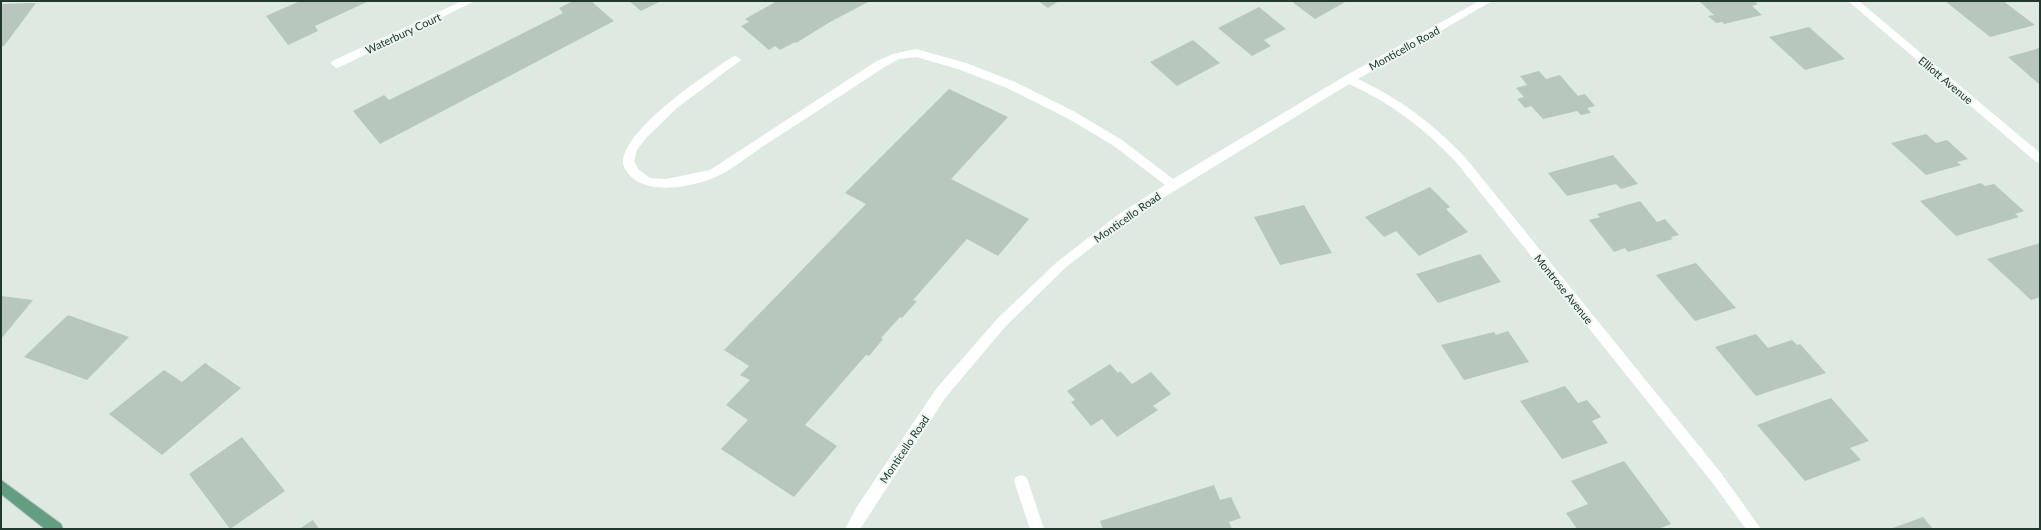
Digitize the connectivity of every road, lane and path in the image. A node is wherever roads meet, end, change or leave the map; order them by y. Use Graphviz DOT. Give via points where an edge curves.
graph roads {
  1 [pos="470,1"];
  2 [pos="1487,1"];
  3 [pos="1853,1"];
  4 [pos="736,60"];
  5 [pos="336,64"];
  6 [pos="1349,79"];
  7 [pos="2040,159"];
  8 [pos="1173,185"];
  9 [pos="1021,481"];
  10 [pos="1,486"];
  11 [pos="56,529"];
  12 [pos="852,529"];
  13 [pos="1037,529"];
  14 [pos="1754,529"];
  1 -- 5 [label="street, Waterbury Court"];
  2 -- 6 [label="street, Monticello Road"];
  3 -- 7 [label="street, Elliott Avenue"];
  4 -- 8 [label="street" via="694,87 657,119 631,148 628,161 632,171 643,180 661,183 688,182 714,173 879,65 898,56 916,53 962,66 1011,85 1071,115 1118,143"];
  6 -- 8 [label="street, Monticello Road"];
  6 -- 14 [label="street, Montrose Avenue" via="1402,106 1433,130 1460,159 1716,477"];
  8 -- 12 [label="street, Monticello Road" via="1123,217 1061,265 1001,323 941,393"];
  9 -- 13 [label="street"];
  10 -- 11 [label="main road"];
}
